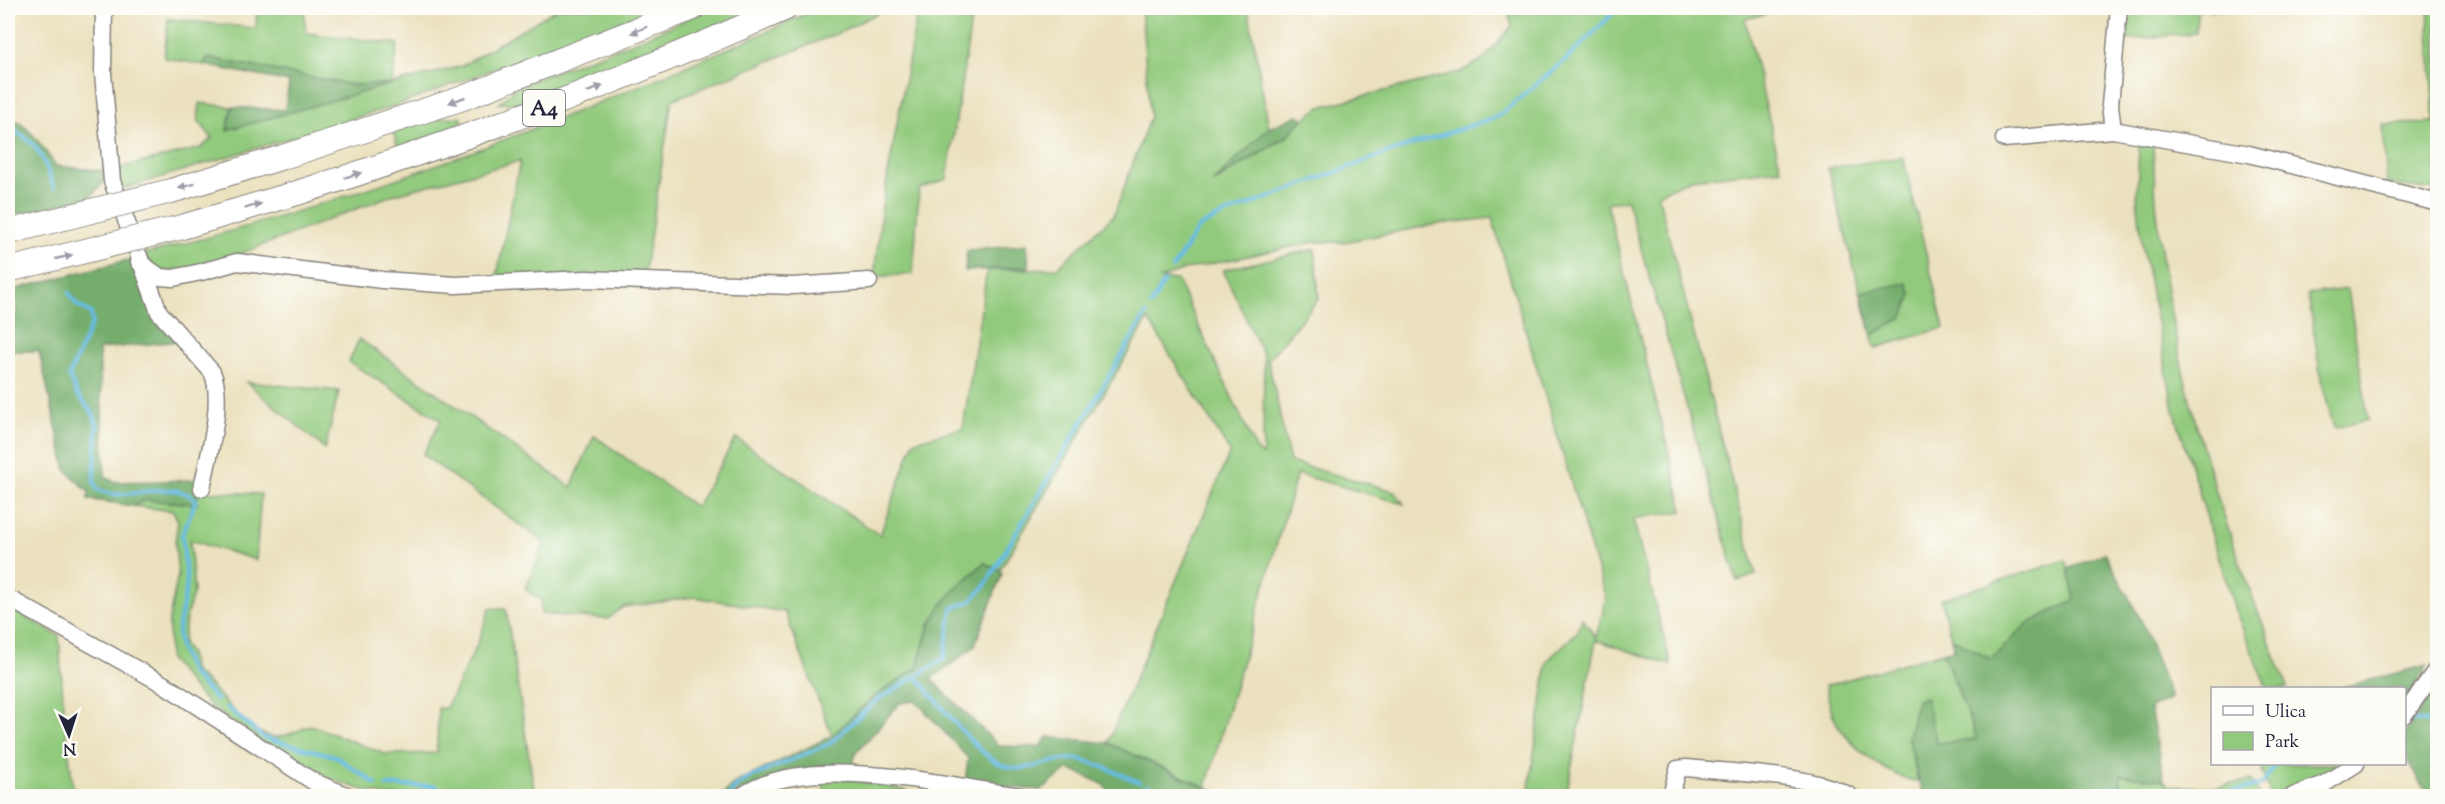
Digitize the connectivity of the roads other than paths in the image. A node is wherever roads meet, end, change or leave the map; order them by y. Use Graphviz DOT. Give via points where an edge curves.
graph roads {
  1 [pos="104,8"];
  2 [pos="693,8"];
  3 [pos="786,8"];
  4 [pos="2119,8"];
  5 [pos="2113,130"];
  6 [pos="2004,139"];
  7 [pos="2438,203"];
  8 [pos="8,232"];
  9 [pos="139,262"];
  10 [pos="8,270"];
  11 [pos="869,281"];
  12 [pos="202,489"];
  13 [pos="8,598"];
  14 [pos="2438,667"];
  15 [pos="2410,709"];
  16 [pos="2354,765"];
  17 [pos="348,796"];
  18 [pos="742,796"];
  19 [pos="1021,796"];
  20 [pos="1671,796"];
  21 [pos="1850,796"];
  22 [pos="2294,796"];
  1 -- 9 [label="street" via="103,73 111,181"];
  2 -- 8 [label="highway, A4, one-way, bridge" via="463,98 283,158"];
  10 -- 3 [label="highway, A4, one-way, bridge" via="297,193 462,139 570,99"];
  4 -- 5 [label="street" via="2110,105"];
  5 -- 6 [label="street"];
  5 -- 7 [label="street" via="2248,154"];
  9 -- 11 [label="street" via="152,274 173,278 237,262 456,285 586,279 782,286"];
  9 -- 12 [label="street" via="159,312 212,372 217,383 213,433"];
  13 -- 17 [label="street" via="165,685 298,772"];
  14 -- 15 [label="street"];
  16 -- 22 [label="street" via="2324,784"];
  18 -- 19 [label="street" via="755,787 795,775 862,774"];
  20 -- 21 [label="street" via="1678,769 1686,768 1804,782"];
}
